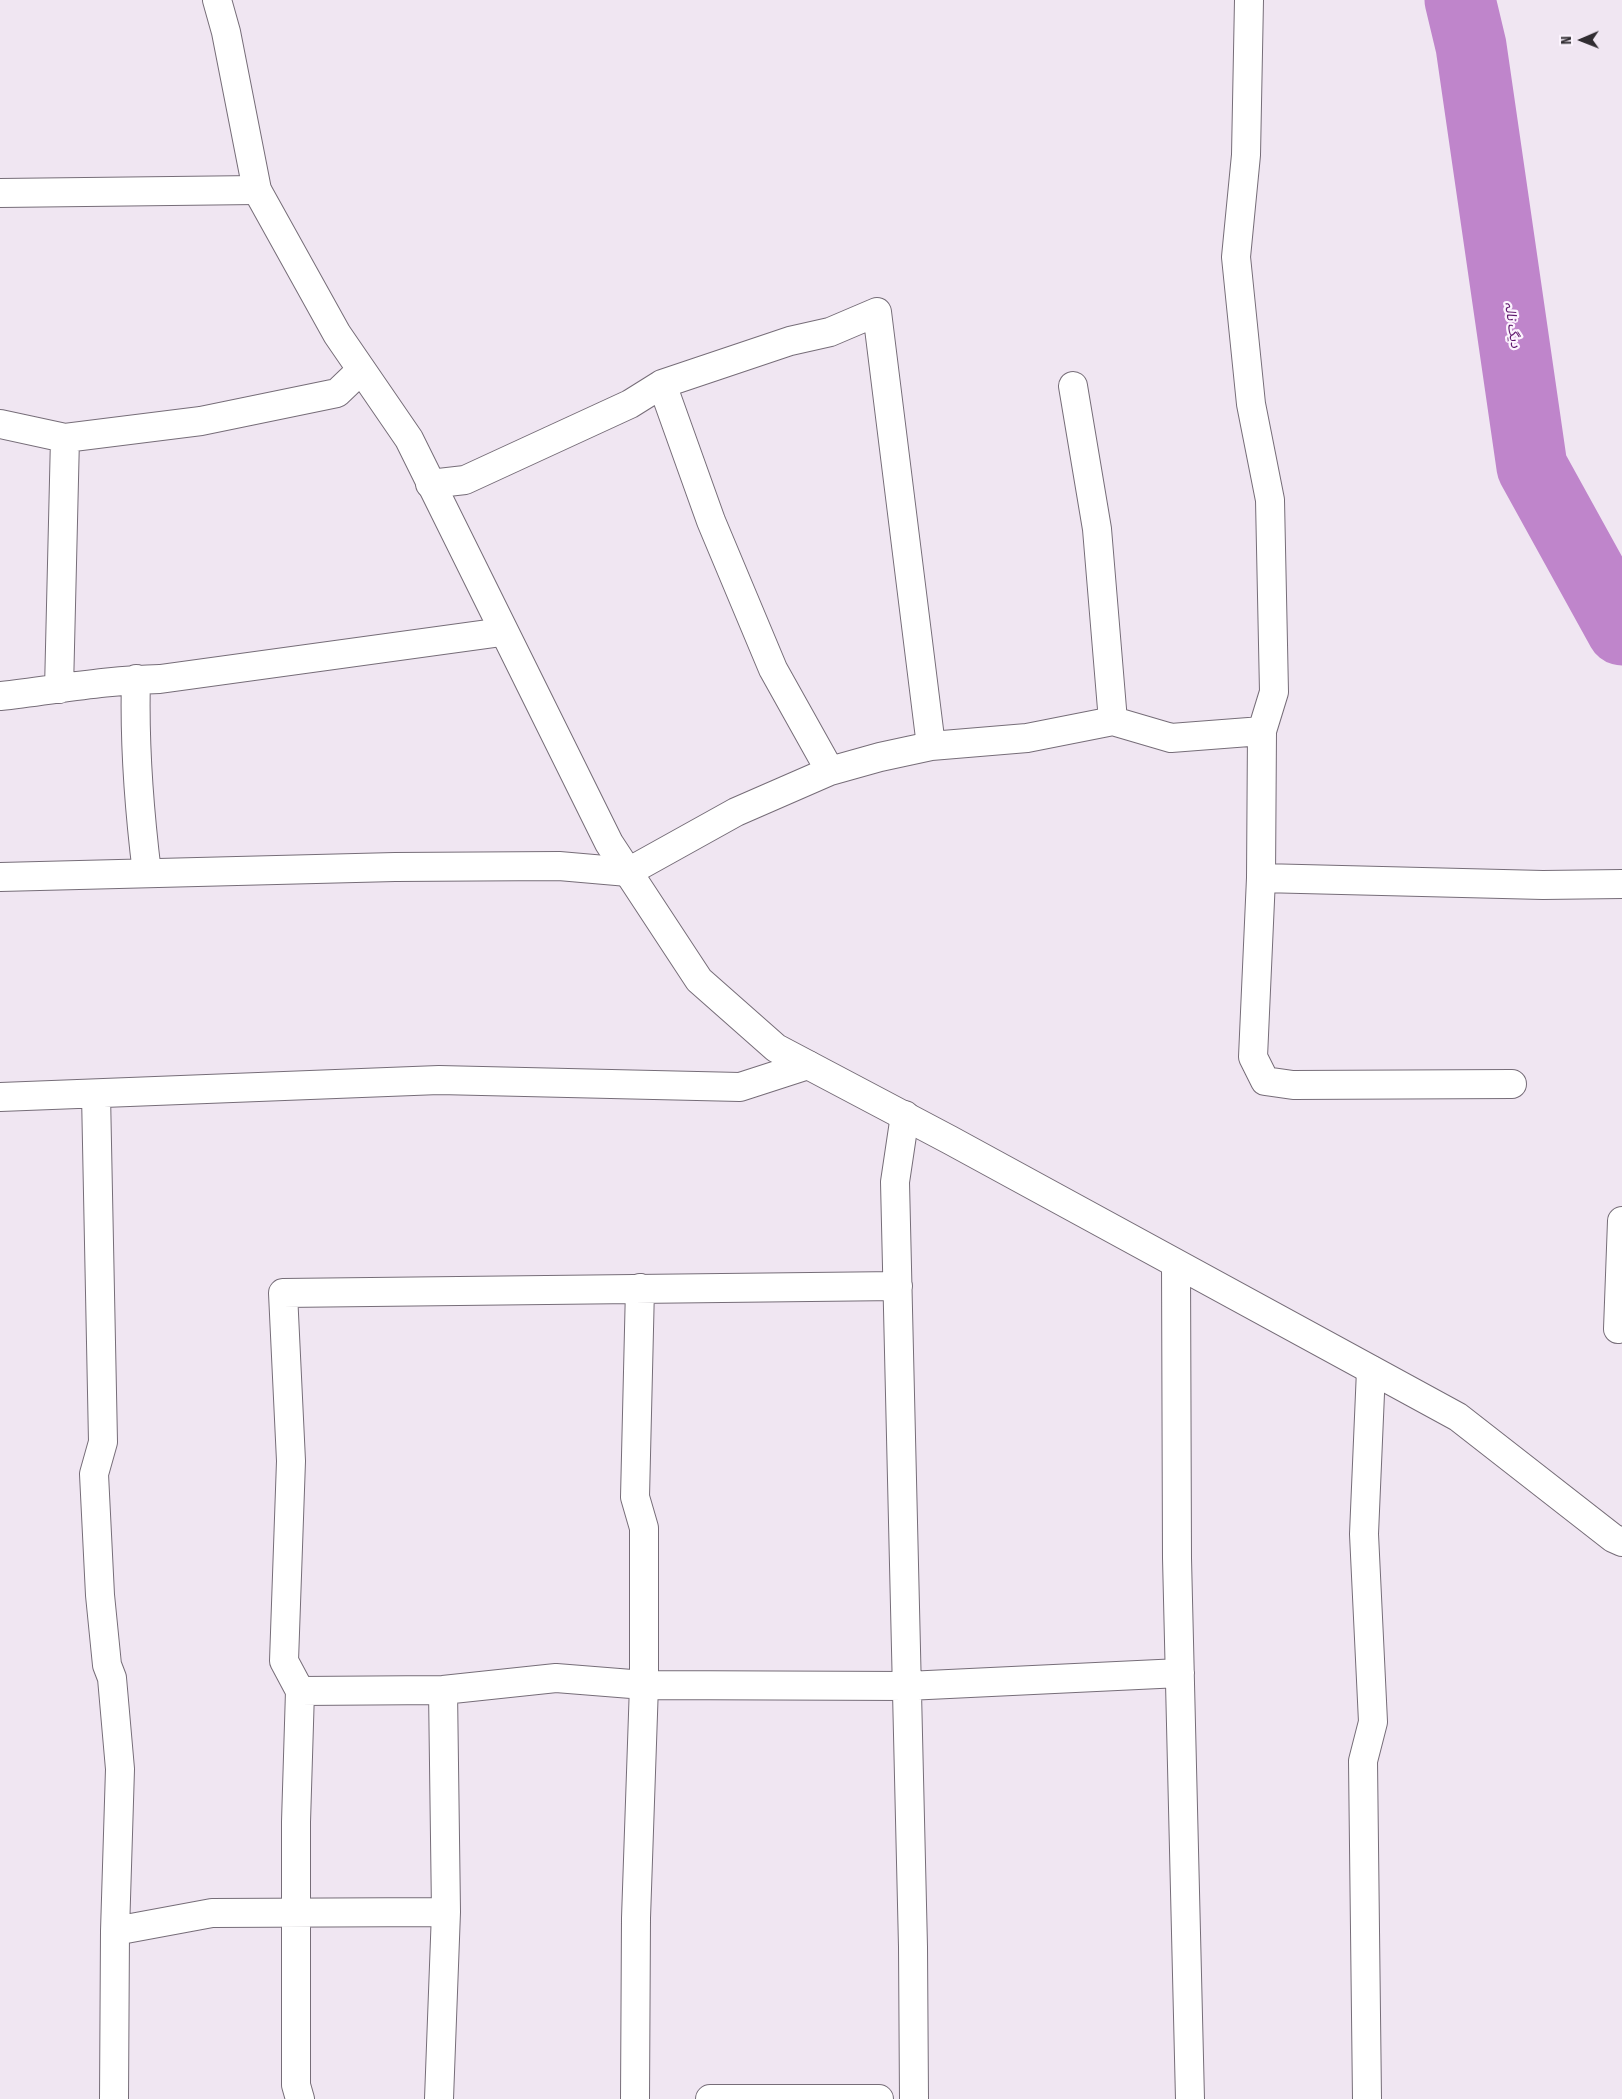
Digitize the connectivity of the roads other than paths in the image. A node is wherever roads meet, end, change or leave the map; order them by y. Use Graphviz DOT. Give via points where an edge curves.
graph roads {
  1 [pos="217,0"];
  2 [pos="1249,0"];
  3 [pos="257,190"];
  4 [pos="0,193"];
  5 [pos="361,370"];
  6 [pos="662,384"];
  7 [pos="1074,386"];
  8 [pos="0,424"];
  9 [pos="65,438"];
  10 [pos="430,484"];
  11 [pos="502,632"];
  12 [pos="136,679"];
  13 [pos="59,690"];
  14 [pos="0,696"];
  15 [pos="1113,722"];
  16 [pos="1262,731"];
  17 [pos="931,746"];
  18 [pos="830,771"];
  19 [pos="628,872"];
  20 [pos="147,873"];
  21 [pos="0,877"];
  22 [pos="1261,878"];
  23 [pos="1622,884"];
  24 [pos="808,1065"];
  25 [pos="1512,1084"];
  26 [pos="96,1094"];
  27 [pos="0,1097"];
  28 [pos="905,1115"];
  29 [pos="1622,1220"];
  30 [pos="1176,1264"];
  31 [pos="898,1286"];
  32 [pos="640,1288"];
  33 [pos="1618,1329"];
  34 [pos="1371,1370"];
  35 [pos="1622,1542"];
  36 [pos="1180,1673"];
  37 [pos="644,1685"];
  38 [pos="907,1686"];
  39 [pos="443,1690"];
  40 [pos="300,1691"];
  41 [pos="446,1912"];
  42 [pos="297,1913"];
  43 [pos="115,1931"];
  44 [pos="723,2098"];
  45 [pos="114,2099"];
  46 [pos="300,2099"];
  47 [pos="439,2099"];
  48 [pos="635,2099"];
  49 [pos="879,2099"];
  50 [pos="914,2099"];
  51 [pos="1190,2099"];
  52 [pos="1367,2099"];
  1 -- 3 [label="street"];
  2 -- 16 [label="street" via="1246,155 1236,257 1252,404 1270,500 1274,692"];
  3 -- 4 [label="street"];
  3 -- 5 [label="street" via="337,334"];
  5 -- 9 [label="street" via="337,393 201,421"];
  5 -- 10 [label="street" via="409,439"];
  6 -- 10 [label="street" via="630,404 465,480"];
  6 -- 17 [label="street" via="790,341 830,332 877,312"];
  6 -- 18 [label="street" via="711,521 773,669"];
  7 -- 15 [label="street" via="1097,529"];
  8 -- 9 [label="street"];
  9 -- 13 [label="street"];
  10 -- 11 [label="street"];
  11 -- 12 [label="street"];
  11 -- 19 [label="street" via="609,843"];
  12 -- 13 [label="street" via="118,679"];
  12 -- 20 [label="street" via="134,736"];
  13 -- 14 [label="street"];
  15 -- 16 [label="street" via="1171,738"];
  15 -- 17 [label="street" via="1027,738"];
  16 -- 22 [label="street"];
  17 -- 18 [label="street"];
  18 -- 19 [label="street" via="736,812"];
  19 -- 20 [label="street" via="550,866"];
  19 -- 24 [label="street" via="699,980 776,1048"];
  20 -- 21 [label="street"];
  22 -- 23 [label="street"];
  22 -- 25 [label="street" via="1253,1057 1265,1081 1292,1085"];
  24 -- 26 [label="street" via="740,1087 439,1080"];
  24 -- 28 [label="street"];
  26 -- 27 [label="street"];
  26 -- 43 [label="street" via="103,1442 94,1474 100,1595 120,1769"];
  28 -- 30 [label="street"];
  28 -- 31 [label="street" via="895,1182"];
  29 -- 33 [label="street"];
  30 -- 34 [label="street"];
  30 -- 36 [label="street"];
  31 -- 32 [label="street"];
  31 -- 38 [label="street"];
  32 -- 37 [label="street" via="635,1497 644,1528"];
  32 -- 40 [label="street" via="283,1293 291,1462 284,1661"];
  34 -- 35 [label="street" via="1458,1417"];
  34 -- 52 [label="street" via="1364,1534 1373,1722 1363,1760"];
  36 -- 38 [label="street"];
  36 -- 51 [label="street"];
  37 -- 38 [label="street"];
  37 -- 39 [label="street" via="556,1678"];
  37 -- 48 [label="street" via="636,1918"];
  38 -- 50 [label="street"];
  39 -- 40 [label="street"];
  39 -- 41 [label="street"];
  40 -- 42 [label="street"];
  41 -- 42 [label="street"];
  41 -- 47 [label="street"];
  42 -- 43 [label="street" via="212,1913"];
  42 -- 46 [label="street" via="296,2085"];
  43 -- 45 [label="street"];
  44 -- 49 [label="street"];
}
